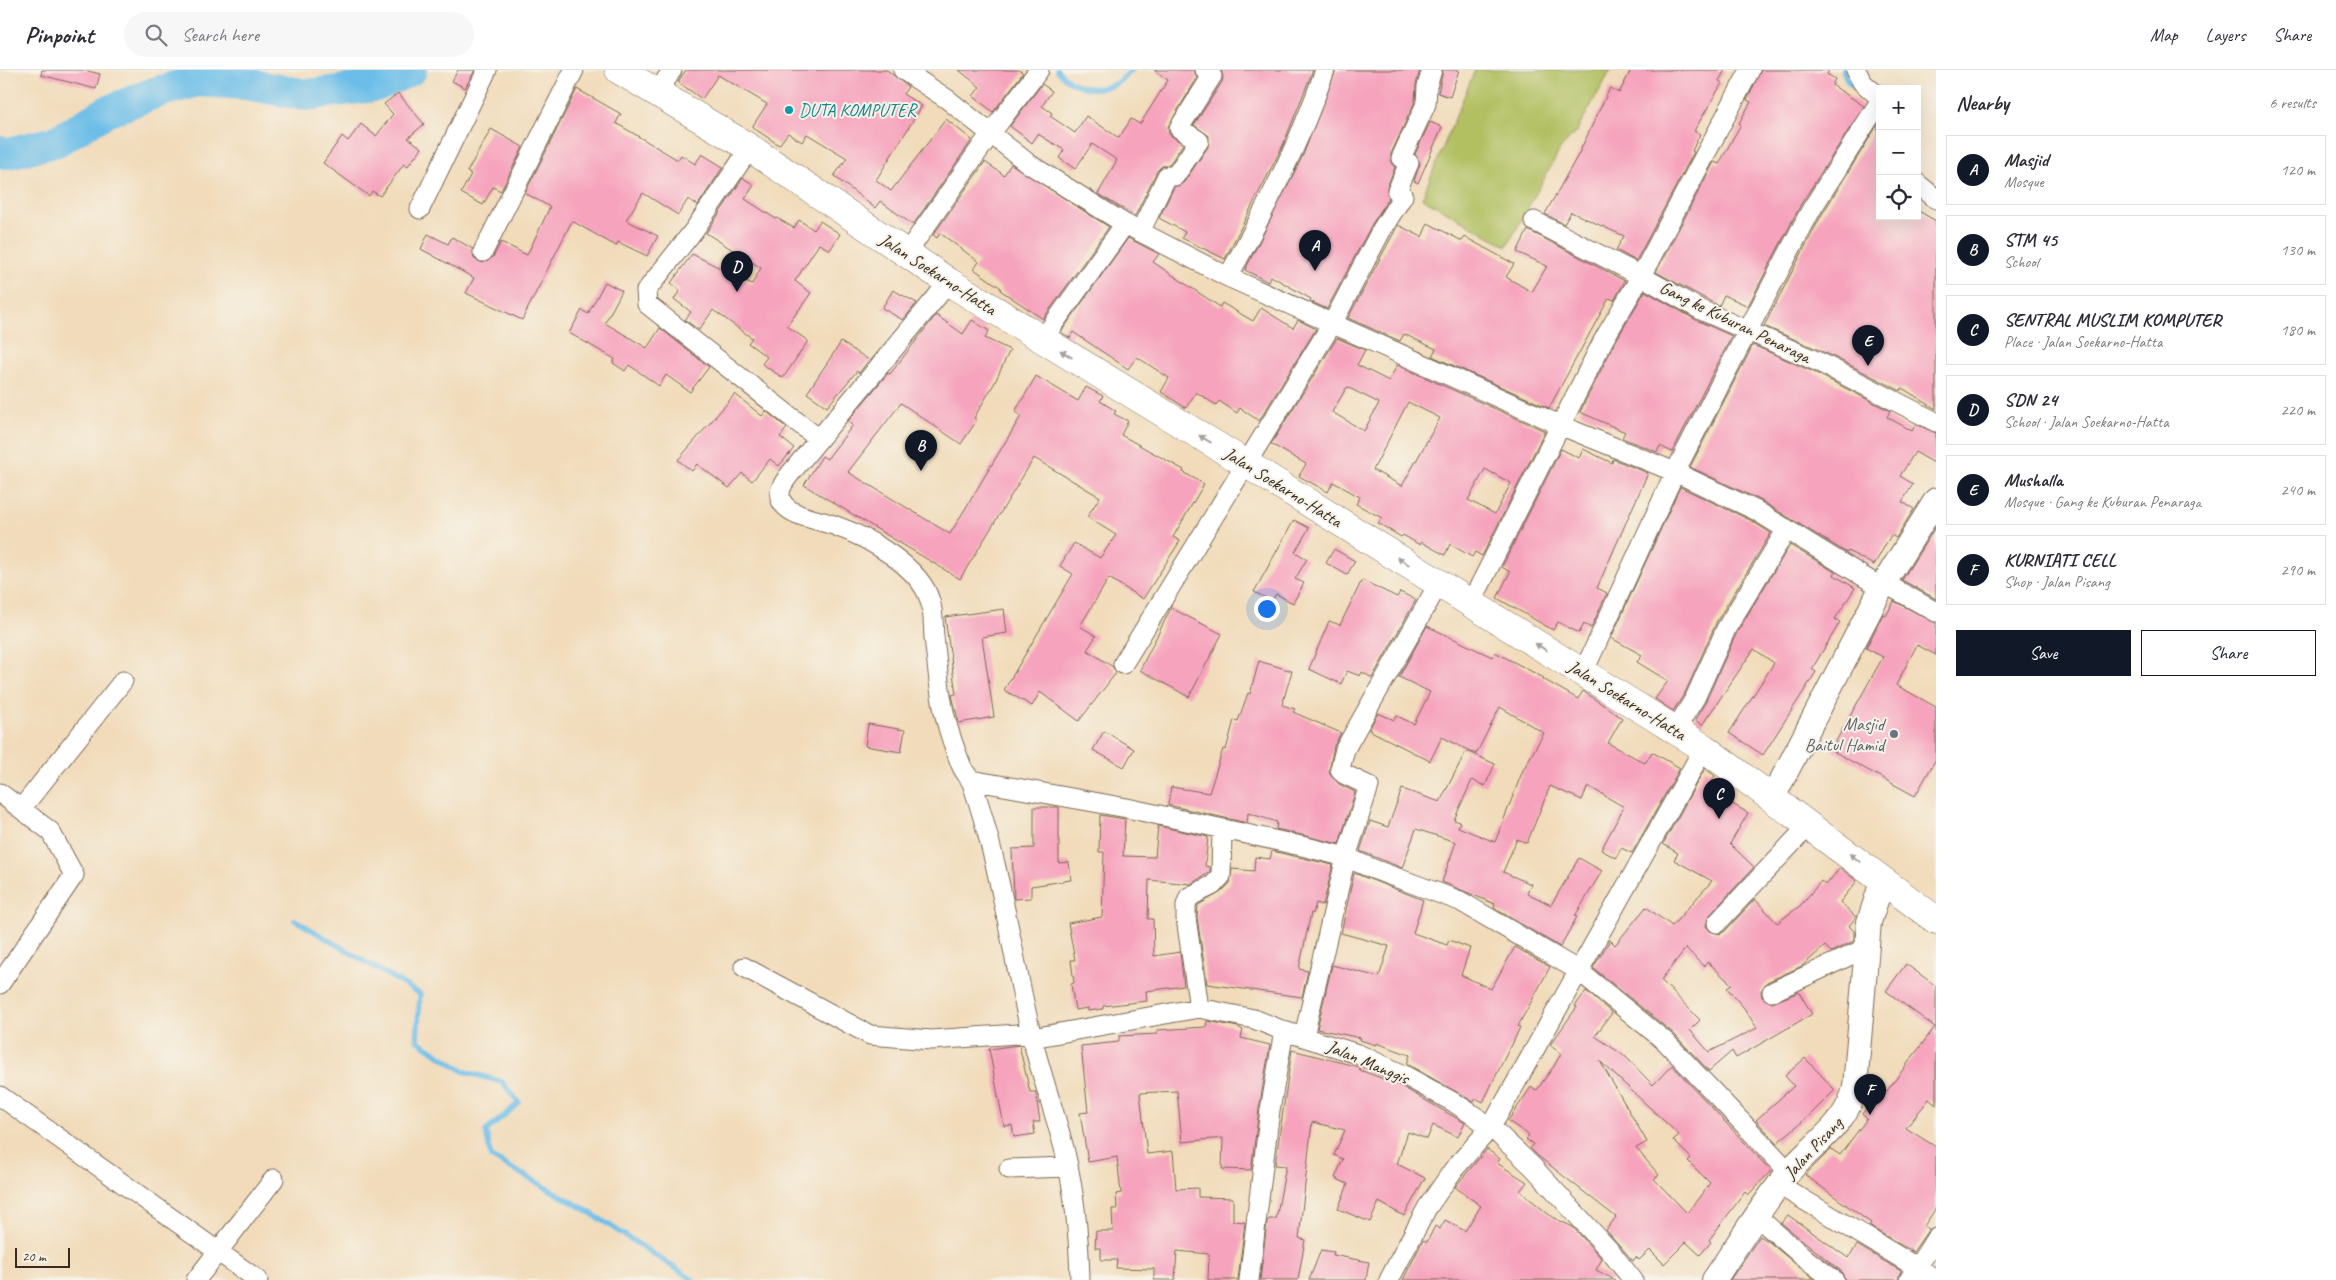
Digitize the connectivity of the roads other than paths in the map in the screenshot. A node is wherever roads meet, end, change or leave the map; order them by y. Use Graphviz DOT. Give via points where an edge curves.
graph roads {
  1 [pos="486,70"];
  2 [pos="574,70"];
  3 [pos="672,70"];
  4 [pos="903,70"];
  5 [pos="1039,70"];
  6 [pos="1205,70"];
  7 [pos="1324,70"];
  8 [pos="1432,70"];
  9 [pos="1750,70"];
  10 [pos="1856,70"];
  11 [pos="636,79"];
  12 [pos="1876,96"];
  13 [pos="1876,106"];
  14 [pos="991,133"];
  15 [pos="750,148"];
  16 [pos="1921,186"];
  17 [pos="1936,199"];
  18 [pos="420,209"];
  19 [pos="1534,221"];
  20 [pos="1133,228"];
  21 [pos="483,252"];
  22 [pos="906,254"];
  23 [pos="1640,276"];
  24 [pos="1228,277"];
  25 [pos="949,282"];
  26 [pos="1332,324"];
  27 [pos="1747,332"];
  28 [pos="1042,340"];
  29 [pos="1936,422"];
  30 [pos="1562,426"];
  31 [pos="819,439"];
  32 [pos="1245,463"];
  33 [pos="1675,472"];
  34 [pos="1936,500"];
  35 [pos="1787,529"];
  36 [pos="1439,583"];
  37 [pos="1883,586"];
  38 [pos="1471,603"];
  39 [pos="1936,612"];
  40 [pos="1123,664"];
  41 [pos="1583,673"];
  42 [pos="123,681"];
  43 [pos="1676,730"];
  44 [pos="1704,748"];
  45 [pos="971,780"];
  46 [pos="0,793"];
  47 [pos="1773,797"];
  48 [pos="21,809"];
  49 [pos="1810,824"];
  50 [pos="1222,829"];
  51 [pos="1346,857"];
  52 [pos="1883,879"];
  53 [pos="1936,920"];
  54 [pos="1717,923"];
  55 [pos="1866,948"];
  56 [pos="744,968"];
  57 [pos="1579,971"];
  58 [pos="0,984"];
  59 [pos="1772,992"];
  60 [pos="1199,1008"];
  61 [pos="1284,1031"];
  62 [pos="1031,1035"];
  63 [pos="1304,1036"];
  64 [pos="0,1096"];
  65 [pos="1491,1127"];
  66 [pos="1068,1167"];
  67 [pos="1009,1169"];
  68 [pos="1784,1179"];
  69 [pos="274,1180"];
  70 [pos="1758,1217"];
  71 [pos="1936,1238"];
  72 [pos="218,1251"];
  73 [pos="1913,1274"];
  74 [pos="1936,1279"];
  75 [pos="196,1280"];
  76 [pos="258,1280"];
  77 [pos="1080,1280"];
  78 [pos="1249,1280"];
  79 [pos="1389,1280"];
  80 [pos="1633,1280"];
  81 [pos="1714,1280"];
  82 [pos="1834,1280"];
  1 -- 18 [label="street"];
  2 -- 21 [label="street"];
  3 -- 11 [label="street"];
  4 -- 14 [label="street"];
  5 -- 14 [label="street"];
  6 -- 20 [label="street" via="1212,76 1179,128 1199,141 1176,176 1167,176"];
  7 -- 24 [label="street" via="1298,142"];
  8 -- 26 [label="street" via="1426,86 1426,104 1401,158 1408,163 1397,191 1403,196"];
  9 -- 23 [label="street"];
  10 -- 12 [label="street"];
  11 -- 15 [label="highway, Jalan Soekarno-Hatta"];
  13 -- 27 [label="street" via="1811,210"];
  14 -- 20 [label="street" via="1029,164"];
  14 -- 22 [label="street"];
  15 -- 22 [label="highway, Jalan Soekarno-Hatta"];
  15 -- 31 [label="street" via="694,230 646,292 647,304"];
  16 -- 17 [label="street"];
  19 -- 23 [label="street, Gang ke Kuburan Penaraga"];
  20 -- 24 [label="street"];
  20 -- 28 [label="street"];
  22 -- 25 [label="highway, Jalan Soekarno-Hatta"];
  23 -- 27 [label="street, Gang ke Kuburan Penaraga"];
  23 -- 30 [label="street" via="1604,339"];
  24 -- 26 [label="street"];
  25 -- 28 [label="highway, Jalan Soekarno-Hatta"];
  25 -- 31 [label="street"];
  26 -- 30 [label="street"];
  26 -- 32 [label="street"];
  27 -- 29 [label="street, Gang ke Kuburan Penaraga" via="1823,364"];
  27 -- 33 [label="street"];
  32 -- 28 [label="highway, Jalan Soekarno-Hatta, one-way"];
  30 -- 33 [label="street"];
  30 -- 38 [label="street"];
  31 -- 45 [label="street" via="782,484 781,500 794,512 868,541 914,572 930,601 950,736"];
  36 -- 32 [label="highway, Jalan Soekarno-Hatta, one-way"];
  32 -- 40 [label="street"];
  33 -- 35 [label="street"];
  33 -- 41 [label="street"];
  34 -- 37 [label="street"];
  35 -- 37 [label="street"];
  35 -- 43 [label="street" via="1727,627 1695,698"];
  36 -- 38 [label="highway, Jalan Soekarno-Hatta"];
  36 -- 51 [label="street" via="1341,761 1340,769 1344,774 1369,786"];
  37 -- 39 [label="street"];
  37 -- 47 [label="street"];
  41 -- 38 [label="highway, Jalan Soekarno-Hatta, one-way"];
  41 -- 43 [label="highway, Jalan Soekarno-Hatta"];
  42 -- 48 [label="street"];
  43 -- 44 [label="highway, Jalan Soekarno-Hatta"];
  44 -- 47 [label="highway, Jalan Soekarno-Hatta"];
  44 -- 57 [label="street"];
  45 -- 50 [label="street"];
  45 -- 62 [label="street" via="994,863"];
  46 -- 48 [label="street"];
  47 -- 49 [label="highway, Jalan Soekarno-Hatta"];
  48 -- 58 [label="street" via="50,830 74,876"];
  52 -- 49 [label="highway, Jalan Soekarno-Hatta, one-way"];
  49 -- 54 [label="street"];
  50 -- 51 [label="street"];
  50 -- 60 [label="street" via="1221,876 1213,885 1189,898 1186,906"];
  51 -- 57 [label="street" via="1460,901"];
  51 -- 63 [label="street"];
  52 -- 53 [label="highway, Jalan Soekarno-Hatta"];
  52 -- 55 [label="street, Jalan Pisang" via="1869,922"];
  55 -- 59 [label="street"];
  55 -- 68 [label="street, Jalan Pisang" via="1854,1087 1849,1107"];
  56 -- 62 [label="street, Jalan Manggis" via="870,1034 931,1040"];
  57 -- 65 [label="street"];
  57 -- 68 [label="street" via="1666,1042"];
  60 -- 61 [label="street, Jalan Manggis" via="1254,1018"];
  60 -- 62 [label="street, Jalan Manggis"];
  61 -- 63 [label="street, Jalan Manggis"];
  61 -- 78 [label="street" via="1270,1110"];
  62 -- 66 [label="street"];
  63 -- 65 [label="street, Jalan Manggis" via="1358,1054 1404,1075"];
  64 -- 72 [label="street"];
  65 -- 79 [label="street" via="1454,1168 1427,1208"];
  65 -- 80 [label="street, Jalan Manggis" via="1540,1175"];
  66 -- 67 [label="street"];
  66 -- 77 [label="street" via="1080,1253"];
  68 -- 70 [label="street, Jalan Pisang"];
  68 -- 73 [label="street"];
  69 -- 72 [label="street"];
  70 -- 81 [label="street, Jalan Pisang"];
  70 -- 82 [label="street"];
  71 -- 73 [label="street"];
  72 -- 75 [label="street"];
  72 -- 76 [label="street"];
  73 -- 74 [label="street"];
}
